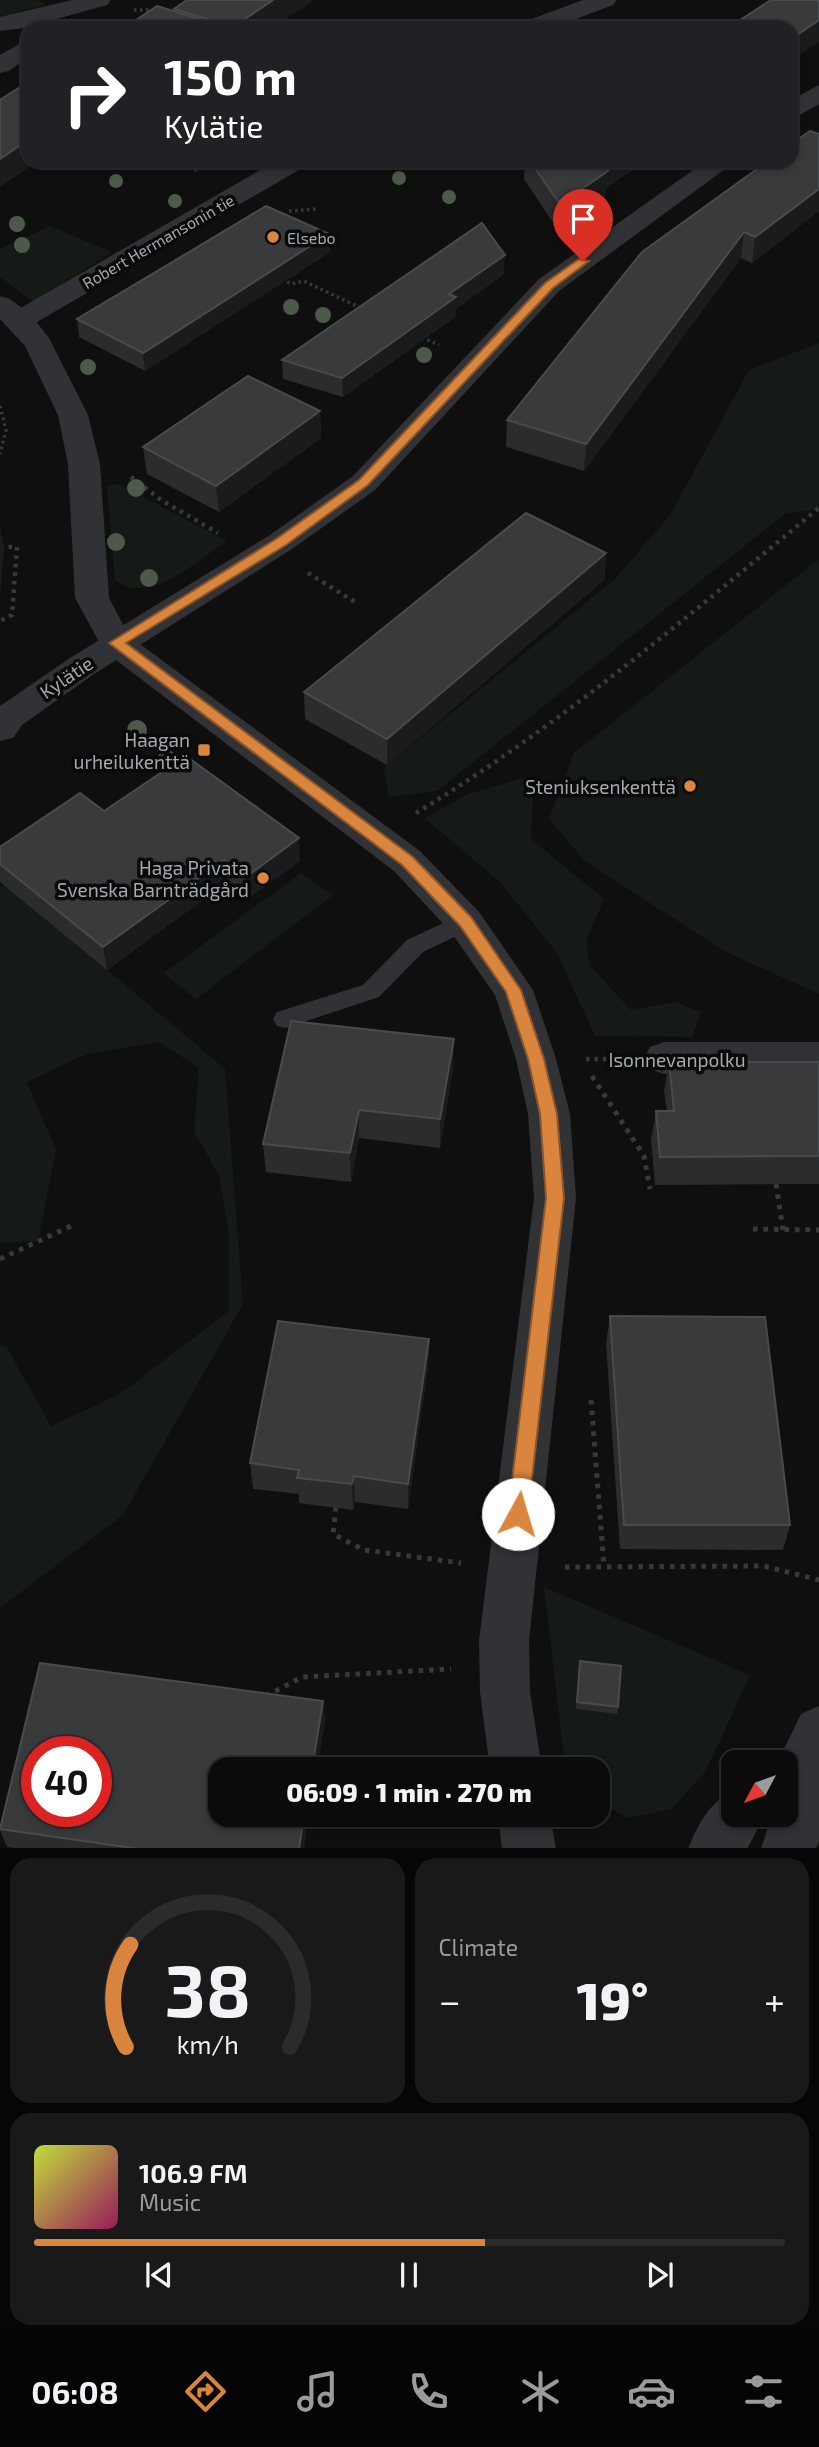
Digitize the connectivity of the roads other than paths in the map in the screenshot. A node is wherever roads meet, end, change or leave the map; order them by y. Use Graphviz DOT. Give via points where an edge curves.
graph roads {
  1 [pos="606,0"];
  2 [pos="80,2"];
  3 [pos="21,21"];
  4 [pos="24,21"];
  5 [pos="58,21"];
  6 [pos="549,21"];
  7 [pos="0,24"];
  8 [pos="21,51"];
  9 [pos="0,66"];
  10 [pos="819,93"];
  11 [pos="798,107"];
  12 [pos="282,168"];
  13 [pos="713,168"];
  14 [pos="10,312"];
  15 [pos="116,643"];
  16 [pos="0,729"];
  17 [pos="465,922"];
  18 [pos="285,1020"];
  19 [pos="819,1058"];
  20 [pos="664,1059"];
  21 [pos="805,1750"];
  22 [pos="514,1757"];
  23 [pos="526,1827"];
  24 [pos="730,1827"];
  25 [pos="529,1848"];
  26 [pos="715,1848"];
  27 [pos="788,1848"];
  1 -- 6 [label="street"];
  2 -- 4 [label="street"];
  2 -- 5 [label="street"];
  3 -- 7 [label="street"];
  8 -- 9 [label="street"];
  10 -- 11 [label="street"];
  12 -- 14 [label="street, Robert Hermansonin tie"];
  13 -- 15 [label="street, Kylätie" via="549,285 364,483 281,542"];
  14 -- 15 [label="street" via="38,344 73,415 84,464 92,598"];
  15 -- 16 [label="street, Kylätie" via="10,716"];
  15 -- 17 [label="street" via="407,861"];
  17 -- 18 [label="lane" via="415,946 371,991"];
  17 -- 22 [label="street" via="513,990 536,1059 549,1114 555,1198 504,1641 505,1692"];
  19 -- 20 [label="street, Isonnevanpolku"];
  21 -- 27 [label="street" via="794,1837"];
  23 -- 25 [label="street"];
  24 -- 26 [label="street"];
}
